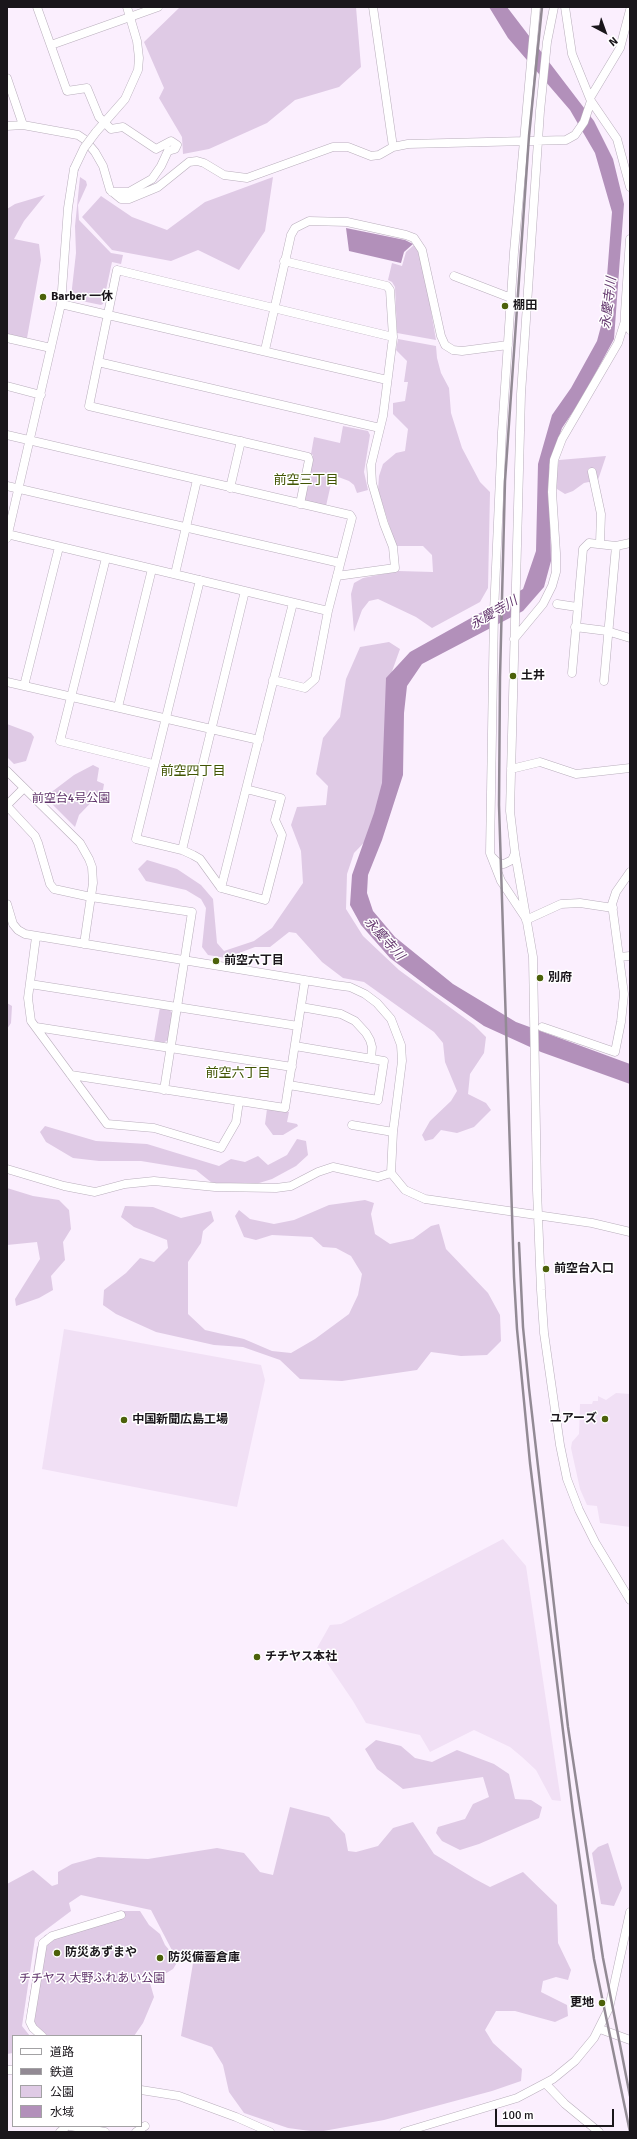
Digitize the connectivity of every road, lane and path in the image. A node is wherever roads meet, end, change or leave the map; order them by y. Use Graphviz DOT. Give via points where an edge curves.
graph roads {
  1 [pos="38,7"];
  2 [pos="127,7"];
  3 [pos="158,7"];
  4 [pos="373,7"];
  5 [pos="536,7"];
  6 [pos="554,7"];
  7 [pos="565,7"];
  8 [pos="630,10"];
  9 [pos="130,17"];
  10 [pos="51,45"];
  11 [pos="7,78"];
  12 [pos="591,99"];
  13 [pos="105,123"];
  14 [pos="23,125"];
  15 [pos="7,126"];
  16 [pos="524,140"];
  17 [pos="538,140"];
  18 [pos="393,147"];
  19 [pos="630,187"];
  20 [pos="112,192"];
  21 [pos="630,239"];
  22 [pos="284,261"];
  23 [pos="454,276"];
  24 [pos="511,298"];
  25 [pos="61,304"];
  26 [pos="274,307"];
  27 [pos="108,315"];
  28 [pos="625,321"];
  29 [pos="630,330"];
  30 [pos="393,337"];
  31 [pos="7,338"];
  32 [pos="508,345"];
  33 [pos="51,348"];
  34 [pos="265,350"];
  35 [pos="98,362"];
  36 [pos="388,380"];
  37 [pos="7,386"];
  38 [pos="41,395"];
  39 [pos="380,428"];
  40 [pos="7,434"];
  41 [pos="30,440"];
  42 [pos="241,441"];
  43 [pos="592,472"];
  44 [pos="196,480"];
  45 [pos="7,486"];
  46 [pos="230,488"];
  47 [pos="19,489"];
  48 [pos="300,504"];
  49 [pos="186,527"];
  50 [pos="7,536"];
  51 [pos="600,543"];
  52 [pos="630,543"];
  53 [pos="616,546"];
  54 [pos="59,547"];
  55 [pos="106,558"];
  56 [pos="340,563"];
  57 [pos="152,569"];
  58 [pos="175,574"];
  59 [pos="337,576"];
  60 [pos="200,580"];
  61 [pos="245,591"];
  62 [pos="292,603"];
  63 [pos="557,604"];
  64 [pos="577,606"];
  65 [pos="328,611"];
  66 [pos="575,627"];
  67 [pos="607,631"];
  68 [pos="630,638"];
  69 [pos="514,640"];
  70 [pos="572,673"];
  71 [pos="273,680"];
  72 [pos="604,681"];
  73 [pos="7,682"];
  74 [pos="24,686"];
  75 [pos="71,696"];
  76 [pos="118,707"];
  77 [pos="165,718"];
  78 [pos="212,729"];
  79 [pos="259,740"];
  80 [pos="153,764"];
  81 [pos="630,768"];
  82 [pos="511,769"];
  83 [pos="7,771"];
  84 [pos="24,788"];
  85 [pos="246,789"];
  86 [pos="7,805"];
  87 [pos="182,850"];
  88 [pos="490,853"];
  89 [pos="515,853"];
  90 [pos="630,872"];
  91 [pos="221,888"];
  92 [pos="91,897"];
  93 [pos="7,904"];
  94 [pos="613,908"];
  95 [pos="526,920"];
  96 [pos="36,937"];
  97 [pos="84,944"];
  98 [pos="630,956"];
  99 [pos="619,957"];
  100 [pos="185,960"];
  101 [pos="305,980"];
  102 [pos="30,984"];
  103 [pos="177,1007"];
  104 [pos="301,1007"];
  105 [pos="298,1026"];
  106 [pos="36,1027"];
  107 [pos="542,1027"];
  108 [pos="295,1046"];
  109 [pos="171,1048"];
  110 [pos="371,1058"];
  111 [pos="292,1067"];
  112 [pos="71,1076"];
  113 [pos="289,1085"];
  114 [pos="164,1090"];
  115 [pos="239,1101"];
  116 [pos="352,1126"];
  117 [pos="393,1132"];
  118 [pos="7,1169"];
  119 [pos="391,1173"];
  120 [pos="538,1216"];
  121 [pos="630,1232"];
  122 [pos="630,1600"];
  123 [pos="630,1912"];
  124 [pos="121,1915"];
  125 [pos="600,2029"];
  126 [pos="40,2035"];
  127 [pos="630,2040"];
  128 [pos="546,2084"];
  129 [pos="142,2090"];
  130 [pos="145,2126"];
  131 [pos="74,2127"];
  132 [pos="105,2132"];
  133 [pos="136,2132"];
  134 [pos="270,2132"];
  135 [pos="404,2132"];
  136 [pos="599,2132"];
  1 -- 10 [label="street"];
  2 -- 9 [label="street"];
  3 -- 9 [label="street"];
  4 -- 18 [label="street"];
  5 -- 16 [label="street"];
  6 -- 17 [label="street" via="547,42"];
  7 -- 12 [label="street" via="572,54"];
  8 -- 12 [label="street" via="620,48"];
  9 -- 10 [label="street"];
  9 -- 13 [label="street" via="140,58 138,70 125,99"];
  10 -- 13 [label="street" via="67,91 87,88 96,110"];
  11 -- 14 [label="street"];
  12 -- 17 [label="street" via="584,122 575,135 566,140"];
  12 -- 19 [label="street" via="617,139"];
  13 -- 20 [label="street" via="113,130 123,127 156,149 171,141 177,145 175,149 168,151 152,179 129,192"];
  13 -- 25 [label="street, bridge" via="84,148 71,177"];
  14 -- 15 [label="street"];
  14 -- 20 [label="street" via="70,132 84,139 103,166 106,181"];
  16 -- 17 [label="street"];
  16 -- 18 [label="street" via="417,143"];
  16 -- 24 [label="street"];
  17 -- 69 [label="street" via="521,394"];
  18 -- 20 [label="street" via="379,155 371,156 348,146 333,147 247,178 224,175 204,163 189,162 145,194 122,199"];
  21 -- 28 [label="street"];
  22 -- 26 [label="street"];
  22 -- 30 [label="street" via="387,286 390,290"];
  22 -- 32 [label="street" via="295,228 309,221 347,222 414,238 422,250 445,345 453,350 462,351"];
  23 -- 24 [label="street"];
  24 -- 32 [label="street"];
  25 -- 27 [label="street"];
  25 -- 33 [label="street"];
  26 -- 27 [label="street" via="117,270"];
  26 -- 30 [label="street"];
  26 -- 34 [label="street"];
  27 -- 34 [label="street"];
  27 -- 35 [label="street"];
  28 -- 29 [label="street"];
  28 -- 69 [label="street" via="618,343 562,439 554,460 552,492 556,572 543,604"];
  30 -- 36 [label="street"];
  31 -- 33 [label="street"];
  32 -- 88 [label="street" via="495,604"];
  33 -- 38 [label="street"];
  34 -- 36 [label="street"];
  35 -- 39 [label="street"];
  35 -- 42 [label="street" via="89,406"];
  36 -- 39 [label="street"];
  37 -- 38 [label="street"];
  38 -- 41 [label="street"];
  39 -- 59 [label="street" via="371,465 372,483 393,547 395,568"];
  40 -- 41 [label="street"];
  41 -- 44 [label="street"];
  41 -- 47 [label="street"];
  42 -- 46 [label="street"];
  42 -- 48 [label="street" via="308,457"];
  43 -- 51 [label="street" via="600,514"];
  44 -- 46 [label="street"];
  44 -- 49 [label="street"];
  45 -- 47 [label="street"];
  46 -- 48 [label="street"];
  47 -- 49 [label="street"];
  47 -- 50 [label="street"];
  48 -- 56 [label="street" via="350,515 352,518"];
  49 -- 56 [label="street"];
  49 -- 58 [label="street"];
  50 -- 54 [label="street"];
  51 -- 53 [label="street"];
  51 -- 64 [label="street" via="589,542 583,549"];
  52 -- 53 [label="street"];
  53 -- 67 [label="street"];
  54 -- 55 [label="street"];
  54 -- 74 [label="street"];
  55 -- 57 [label="street"];
  55 -- 75 [label="street"];
  56 -- 59 [label="street"];
  57 -- 58 [label="street"];
  57 -- 76 [label="street"];
  58 -- 60 [label="street"];
  59 -- 65 [label="street"];
  60 -- 61 [label="street"];
  60 -- 77 [label="street"];
  61 -- 62 [label="street"];
  61 -- 78 [label="street"];
  62 -- 65 [label="street"];
  62 -- 71 [label="street"];
  63 -- 64 [label="street"];
  64 -- 66 [label="street"];
  65 -- 71 [label="street" via="315,679 305,688"];
  66 -- 67 [label="street"];
  66 -- 70 [label="street"];
  67 -- 68 [label="street"];
  67 -- 72 [label="street"];
  69 -- 82 [label="street"];
  71 -- 79 [label="street"];
  73 -- 74 [label="street"];
  74 -- 75 [label="street"];
  75 -- 76 [label="street"];
  75 -- 80 [label="street" via="60,741"];
  76 -- 77 [label="street"];
  77 -- 78 [label="street"];
  77 -- 80 [label="street"];
  78 -- 79 [label="street"];
  78 -- 87 [label="street"];
  79 -- 85 [label="street"];
  80 -- 87 [label="street" via="136,839"];
  81 -- 82 [label="street" via="576,774 540,762"];
  82 -- 89 [label="street" via="510,811"];
  83 -- 84 [label="street"];
  84 -- 86 [label="street"];
  84 -- 92 [label="street" via="84,850 92,867"];
  85 -- 91 [label="street"];
  85 -- 91 [label="street" via="281,798 276,820 282,835 265,900"];
  86 -- 92 [label="street" via="35,836 50,884 54,889"];
  87 -- 91 [label="street" via="200,859"];
  88 -- 89 [label="street" via="495,862 504,864 512,860"];
  88 -- 95 [label="street" via="501,881"];
  89 -- 95 [label="street"];
  90 -- 94 [label="street" via="616,892"];
  92 -- 97 [label="street"];
  92 -- 100 [label="street" via="192,912"];
  93 -- 96 [label="street" via="13,924 18,930"];
  94 -- 95 [label="street" via="580,903 561,904"];
  94 -- 99 [label="street"];
  95 -- 120 [label="street" via="533,957"];
  96 -- 97 [label="street"];
  96 -- 102 [label="street"];
  97 -- 100 [label="street"];
  98 -- 99 [label="street"];
  99 -- 107 [label="street" via="623,979 623,1008 614,1052"];
  100 -- 101 [label="street"];
  100 -- 103 [label="street"];
  101 -- 104 [label="street"];
  101 -- 117 [label="street" via="350,988 365,994 383,1009 394,1026 402,1054"];
  102 -- 103 [label="street"];
  102 -- 106 [label="street" via="31,1021"];
  103 -- 105 [label="street"];
  103 -- 109 [label="street"];
  104 -- 105 [label="street"];
  104 -- 110 [label="street" via="341,1014 355,1021 370,1040"];
  105 -- 108 [label="street"];
  106 -- 109 [label="street"];
  106 -- 112 [label="street"];
  108 -- 110 [label="street"];
  108 -- 111 [label="street"];
  109 -- 111 [label="street"];
  109 -- 114 [label="street"];
  110 -- 113 [label="street" via="384,1061 378,1100"];
  111 -- 113 [label="street"];
  112 -- 114 [label="street"];
  112 -- 115 [label="street" via="107,1124 154,1128 222,1148 236,1122"];
  113 -- 115 [label="street" via="285,1108"];
  114 -- 115 [label="street"];
  116 -- 117 [label="street"];
  117 -- 119 [label="street"];
  118 -- 119 [label="street" via="64,1186 95,1192 125,1184 154,1181 215,1188 276,1188 290,1186 332,1167 378,1177"];
  119 -- 120 [label="street" via="405,1190 418,1197"];
  120 -- 121 [label="street"];
  120 -- 122 [label="street" via="544,1333 565,1468 586,1527"];
  123 -- 125 [label="street" via="612,1998"];
  124 -- 126 [label="street" via="52,1936 43,1943 30,2022"];
  125 -- 127 [label="street"];
  125 -- 128 [label="street" via="580,2055"];
  128 -- 135 [label="street" via="510,2100"];
  128 -- 136 [label="street" via="565,2104"];
  129 -- 134 [label="street" via="179,2096"];
  130 -- 133 [label="street"];
  131 -- 132 [label="street"];
}
